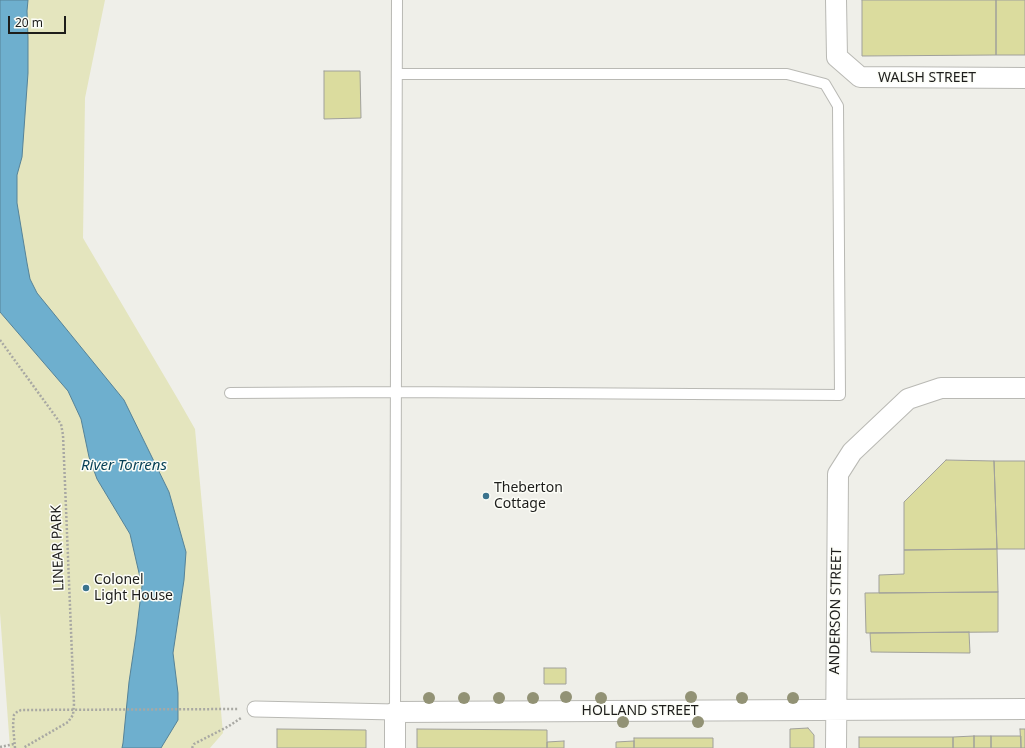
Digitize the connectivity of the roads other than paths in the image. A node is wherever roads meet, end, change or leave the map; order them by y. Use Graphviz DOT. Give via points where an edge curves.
graph roads {
  1 [pos="397,0"];
  2 [pos="836,0"];
  3 [pos="396,74"];
  4 [pos="1025,78"];
  5 [pos="1025,388"];
  6 [pos="396,392"];
  7 [pos="230,393"];
  8 [pos="255,709"];
  9 [pos="1025,709"];
  10 [pos="835,710"];
  11 [pos="395,712"];
  12 [pos="395,748"];
  13 [pos="836,748"];
  1 -- 3 [label="lane"];
  2 -- 4 [label="street, WALSH STREET" via="837,56 860,77"];
  3 -- 6 [label="lane"];
  3 -- 6 [label="lane" via="787,74 825,84 838,106 840,395"];
  5 -- 10 [label="street, ANDERSON STREET" via="941,388 908,399 852,452 838,474"];
  6 -- 7 [label="lane"];
  6 -- 11 [label="lane"];
  8 -- 11 [label="street, HOLLAND STREET"];
  9 -- 10 [label="street, HOLLAND STREET"];
  10 -- 11 [label="street, HOLLAND STREET"];
  10 -- 13 [label="street, ANDERSON STREET"];
  11 -- 12 [label="street"];
}
